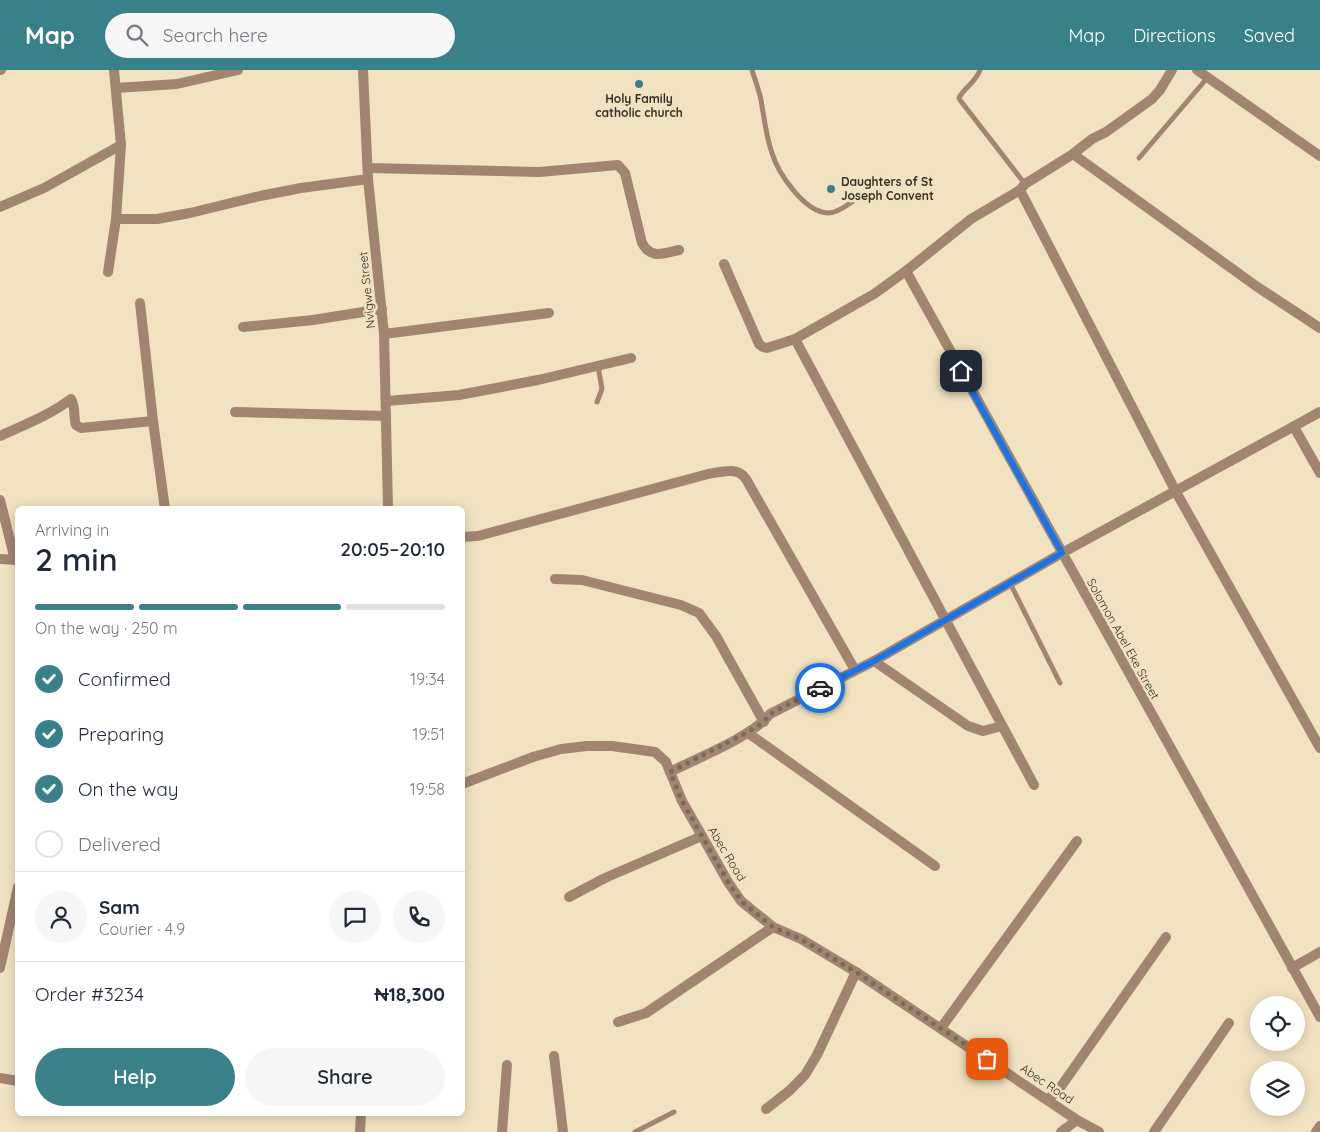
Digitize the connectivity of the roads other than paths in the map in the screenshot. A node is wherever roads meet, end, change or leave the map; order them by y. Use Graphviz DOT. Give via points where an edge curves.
graph roads {
  1 [pos="114,70"];
  2 [pos="238,70"];
  3 [pos="363,70"];
  4 [pos="752,70"];
  5 [pos="980,70"];
  6 [pos="1172,70"];
  7 [pos="1197,70"];
  8 [pos="1210,74"];
  9 [pos="116,88"];
  10 [pos="121,145"];
  11 [pos="1073,154"];
  12 [pos="1320,156"];
  13 [pos="1139,158"];
  14 [pos="368,168"];
  15 [pos="368,179"];
  16 [pos="1022,187"];
  17 [pos="852,202"];
  18 [pos="0,206"];
  19 [pos="116,219"];
  20 [pos="679,250"];
  21 [pos="724,264"];
  22 [pos="906,271"];
  23 [pos="108,272"];
  24 [pos="140,303"];
  25 [pos="382,309"];
  26 [pos="549,313"];
  27 [pos="243,327"];
  28 [pos="1320,328"];
  29 [pos="384,334"];
  30 [pos="796,339"];
  31 [pos="630,358"];
  32 [pos="598,366"];
  33 [pos="387,401"];
  34 [pos="597,402"];
  35 [pos="234,412"];
  36 [pos="1320,412"];
  37 [pos="386,416"];
  38 [pos="152,421"];
  39 [pos="1294,426"];
  40 [pos="0,436"];
  41 [pos="1320,474"];
  42 [pos="1176,492"];
  43 [pos="0,500"];
  44 [pos="165,506"];
  45 [pos="388,506"];
  46 [pos="465,537"];
  47 [pos="1062,553"];
  48 [pos="15,556"];
  49 [pos="0,558"];
  50 [pos="15,560"];
  51 [pos="555,579"];
  52 [pos="1010,583"];
  53 [pos="946,620"];
  54 [pos="874,661"];
  55 [pos="854,670"];
  56 [pos="1060,683"];
  57 [pos="764,722"];
  58 [pos="1002,726"];
  59 [pos="748,732"];
  60 [pos="1320,748"];
  61 [pos="670,772"];
  62 [pos="465,783"];
  63 [pos="1034,785"];
  64 [pos="702,836"];
  65 [pos="1077,841"];
  66 [pos="935,866"];
  67 [pos="569,897"];
  68 [pos="15,900"];
  69 [pos="773,927"];
  70 [pos="1166,937"];
  71 [pos="1320,952"];
  72 [pos="0,968"];
  73 [pos="1292,968"];
  74 [pos="856,972"];
  75 [pos="1320,1017"];
  76 [pos="618,1022"];
  77 [pos="1229,1023"];
  78 [pos="941,1028"];
  79 [pos="554,1056"];
  80 [pos="507,1064"];
  81 [pos="0,1078"];
  82 [pos="15,1080"];
  83 [pos="1048,1100"];
  84 [pos="766,1109"];
  85 [pos="674,1112"];
  86 [pos="361,1116"];
  87 [pos="1077,1120"];
  88 [pos="1320,1126"];
  89 [pos="360,1132"];
  90 [pos="502,1132"];
  91 [pos="563,1132"];
  92 [pos="635,1132"];
  93 [pos="1060,1132"];
  94 [pos="1099,1132"];
  95 [pos="1154,1132"];
  96 [pos="1316,1132"];
  1 -- 9 [label="street"];
  2 -- 9 [label="street" via="176,84"];
  3 -- 14 [label="street, Nvigwe Street"];
  4 -- 17 [label="lane" via="771,152 795,192 808,205 827,213"];
  5 -- 16 [label="lane" via="974,83 959,98"];
  6 -- 11 [label="street" via="1152,100"];
  7 -- 8 [label="street"];
  8 -- 12 [label="street"];
  8 -- 13 [label="lane"];
  9 -- 10 [label="street"];
  10 -- 18 [label="street" via="44,188"];
  10 -- 19 [label="street"];
  11 -- 16 [label="street"];
  11 -- 28 [label="street" via="1256,286"];
  14 -- 15 [label="street, Nvigwe Street"];
  14 -- 20 [label="street" via="539,172 618,165 625,173 647,252"];
  15 -- 19 [label="street" via="293,189 157,219"];
  15 -- 25 [label="street, Nvigwe Street"];
  16 -- 22 [label="street" via="971,219"];
  16 -- 42 [label="street"];
  19 -- 23 [label="street"];
  21 -- 30 [label="street" via="761,346 767,348"];
  22 -- 30 [label="street" via="874,294"];
  22 -- 47 [label="street, Solomon Abel Eke Street"];
  24 -- 38 [label="street"];
  25 -- 27 [label="street"];
  25 -- 29 [label="street, Nvigwe Street"];
  26 -- 29 [label="street"];
  29 -- 33 [label="street, Nvigwe Street"];
  30 -- 53 [label="street"];
  31 -- 32 [label="street"];
  32 -- 33 [label="street" via="459,395"];
  32 -- 34 [label="lane" via="602,389"];
  33 -- 37 [label="street, Nvigwe Street"];
  35 -- 37 [label="street"];
  36 -- 39 [label="street"];
  37 -- 45 [label="street, Nvigwe Street"];
  38 -- 40 [label="street" via="81,428 74,420 71,399 42,417"];
  38 -- 44 [label="street"];
  39 -- 41 [label="street"];
  39 -- 42 [label="street"];
  42 -- 47 [label="street"];
  42 -- 60 [label="street"];
  43 -- 48 [label="street"];
  46 -- 55 [label="street" via="708,474 739,472 746,479"];
  47 -- 52 [label="street"];
  47 -- 73 [label="street, Solomon Abel Eke Street"];
  49 -- 50 [label="street"];
  51 -- 57 [label="street" via="582,580 681,605 699,613 716,636"];
  52 -- 53 [label="street"];
  52 -- 56 [label="lane"];
  53 -- 54 [label="street"];
  53 -- 58 [label="street"];
  54 -- 55 [label="street"];
  54 -- 58 [label="street" via="968,726 982,731"];
  55 -- 57 [label="street" via="770,714"];
  57 -- 59 [label="street"];
  58 -- 63 [label="street"];
  59 -- 61 [label="street"];
  59 -- 66 [label="street"];
  61 -- 62 [label="street, Abec Road" via="666,762 655,752 587,746 561,749"];
  61 -- 64 [label="street, Abec Road"];
  64 -- 67 [label="street"];
  64 -- 69 [label="street, Abec Road" via="741,901"];
  65 -- 78 [label="street"];
  68 -- 72 [label="street"];
  69 -- 74 [label="street, Abec Road" via="801,939"];
  69 -- 76 [label="street" via="646,1013"];
  70 -- 83 [label="street" via="1062,1085"];
  71 -- 73 [label="street"];
  73 -- 75 [label="street, Solomon Abel Eke Street"];
  74 -- 78 [label="street, Abec Road"];
  74 -- 84 [label="street" via="805,1075"];
  77 -- 95 [label="street"];
  78 -- 83 [label="street, Abec Road"];
  79 -- 91 [label="street"];
  80 -- 90 [label="street"];
  81 -- 82 [label="street"];
  83 -- 87 [label="street, Abec Road"];
  85 -- 92 [label="lane"];
  86 -- 89 [label="street"];
  87 -- 93 [label="street"];
  87 -- 94 [label="street, Abec Road"];
  88 -- 96 [label="street"];
}
